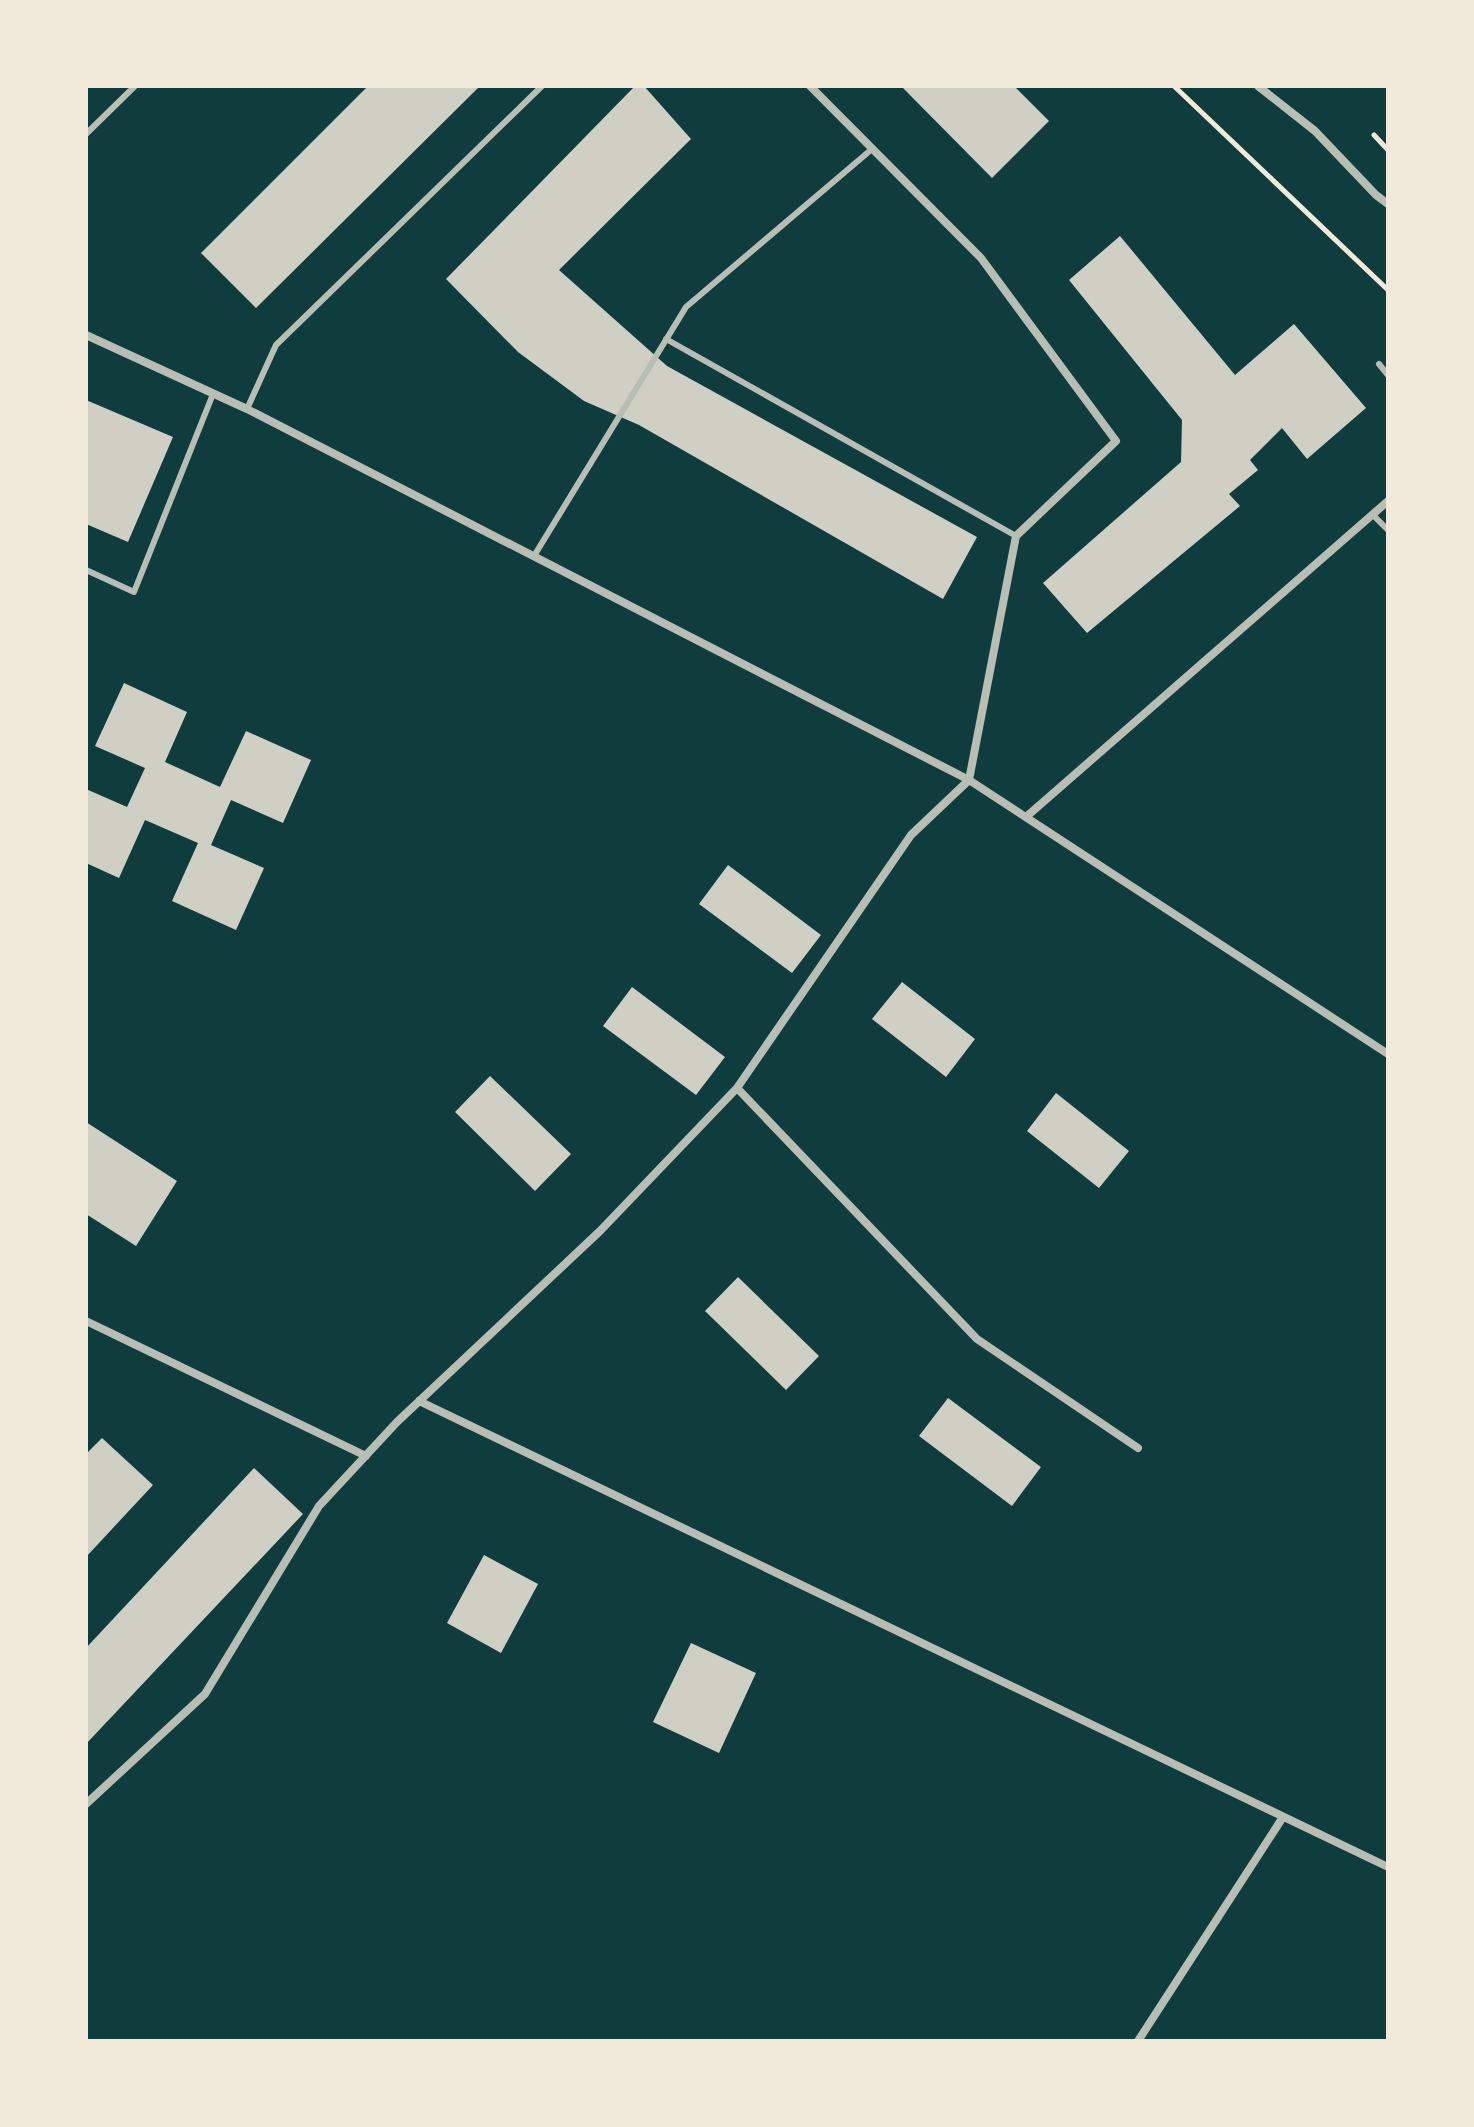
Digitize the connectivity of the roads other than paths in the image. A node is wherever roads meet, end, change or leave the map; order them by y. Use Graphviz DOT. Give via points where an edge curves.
graph roads {
  1 [pos="135,86"];
  2 [pos="542,86"];
  3 [pos="810,86"];
  4 [pos="1258,86"];
  5 [pos="86,134"];
  6 [pos="872,149"];
  7 [pos="1388,204"];
  8 [pos="86,335"];
  9 [pos="666,339"];
  10 [pos="1379,364"];
  11 [pos="1388,375"];
  12 [pos="213,394"];
  13 [pos="247,409"];
  14 [pos="1388,501"];
  15 [pos="1373,515"];
  16 [pos="1388,530"];
  17 [pos="1016,536"];
  18 [pos="534,556"];
  19 [pos="86,570"];
  20 [pos="969,780"];
  21 [pos="1026,817"];
  22 [pos="1388,1054"];
  23 [pos="737,1088"];
  24 [pos="86,1321"];
  25 [pos="419,1401"];
  26 [pos="1138,1448"];
  27 [pos="366,1456"];
  28 [pos="86,1804"];
  29 [pos="1283,1817"];
  30 [pos="1388,1867"];
  31 [pos="1138,2041"];
  1 -- 5 [label="lane"];
  2 -- 13 [label="lane" via="276,345"];
  3 -- 6 [label="street"];
  4 -- 7 [label="street" via="1315,131"];
  6 -- 9 [label="lane" via="686,307"];
  6 -- 17 [label="street" via="981,258 1116,441"];
  8 -- 12 [label="street"];
  9 -- 17 [label="lane"];
  9 -- 18 [label="lane"];
  10 -- 11 [label="lane"];
  12 -- 13 [label="street"];
  12 -- 19 [label="lane" via="134,592"];
  13 -- 18 [label="street"];
  14 -- 15 [label="street"];
  15 -- 16 [label="lane"];
  15 -- 21 [label="street"];
  17 -- 20 [label="street"];
  18 -- 20 [label="street"];
  20 -- 21 [label="street"];
  20 -- 23 [label="street" via="911,835"];
  21 -- 22 [label="street"];
  23 -- 25 [label="street" via="600,1231"];
  23 -- 26 [label="street" via="977,1339"];
  24 -- 27 [label="street"];
  25 -- 27 [label="street"];
  25 -- 29 [label="street"];
  27 -- 28 [label="street" via="319,1506 205,1694"];
  29 -- 30 [label="street"];
  29 -- 31 [label="street"];
}
